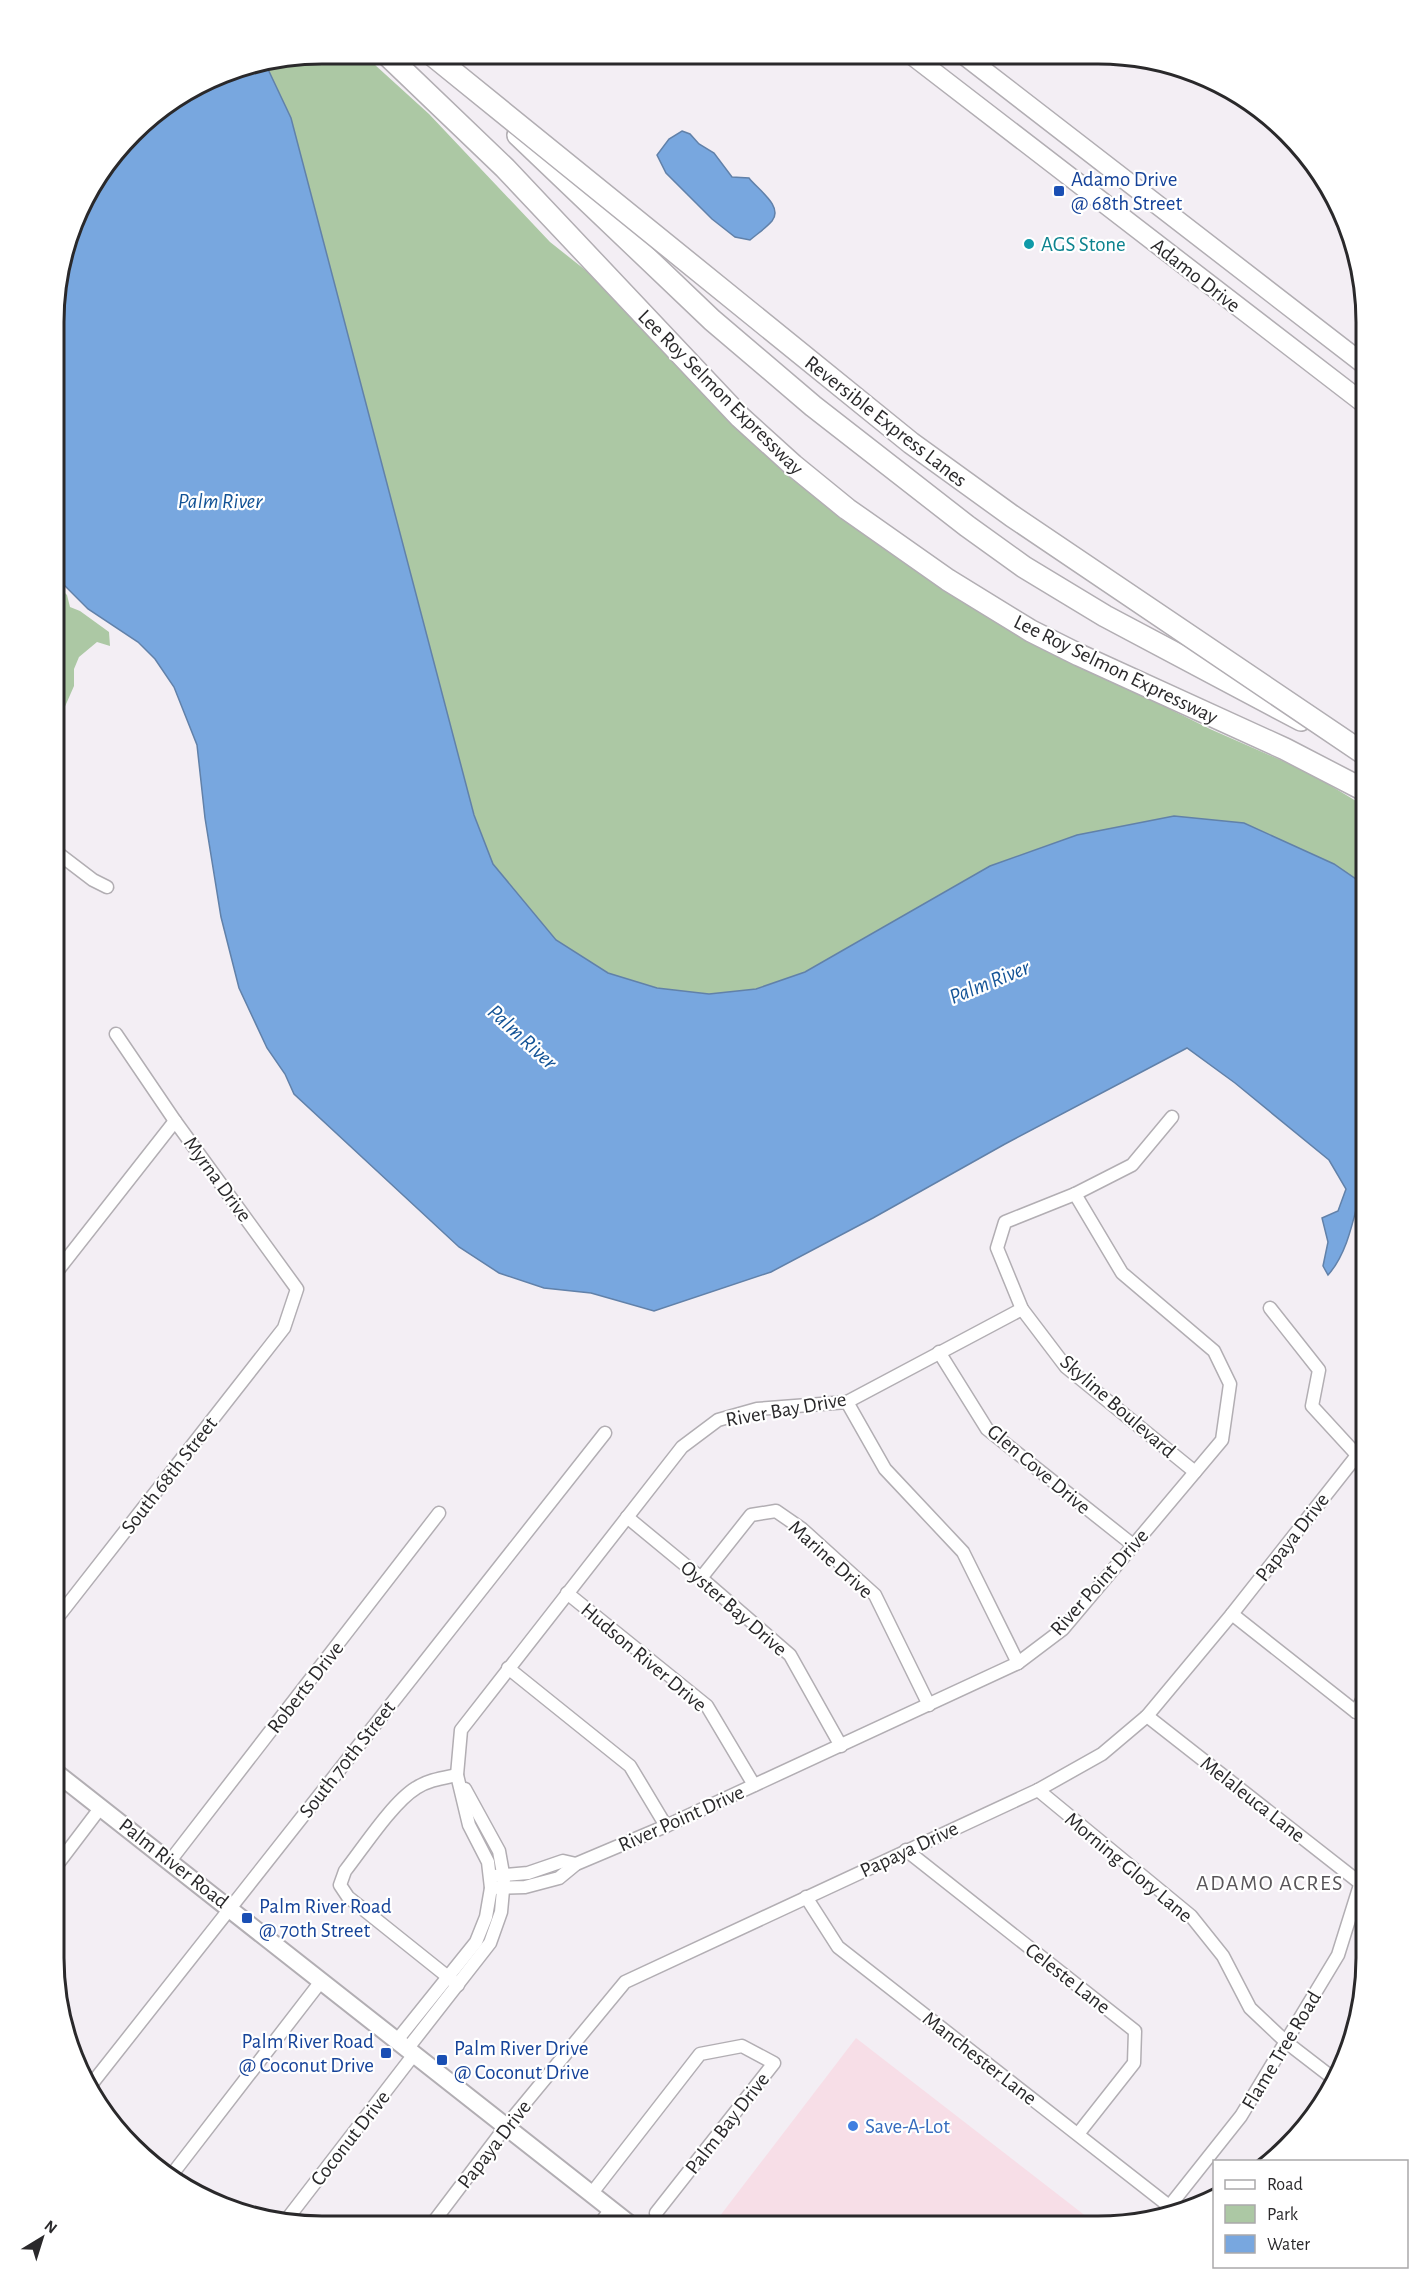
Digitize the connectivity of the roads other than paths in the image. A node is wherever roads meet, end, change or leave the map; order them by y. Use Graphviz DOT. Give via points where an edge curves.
graph roads {
  1 [pos="396,64"];
  2 [pos="443,64"];
  3 [pos="444,64"];
  4 [pos="936,64"];
  5 [pos="975,64"];
  6 [pos="1209,245"];
  7 [pos="1199,277"];
  8 [pos="1356,358"];
  9 [pos="1356,397"];
  10 [pos="1356,748"];
  11 [pos="1356,750"];
  12 [pos="1356,786"];
  13 [pos="64,857"];
  14 [pos="107,887"];
  15 [pos="116,1034"];
  16 [pos="1172,1117"];
  17 [pos="175,1121"];
  18 [pos="1076,1194"];
  19 [pos="64,1263"];
  20 [pos="1022,1308"];
  21 [pos="1270,1308"];
  22 [pos="284,1328"];
  23 [pos="939,1352"];
  24 [pos="847,1402"];
  25 [pos="605,1433"];
  26 [pos="1356,1454"];
  27 [pos="1356,1456"];
  28 [pos="1195,1472"];
  29 [pos="439,1513"];
  30 [pos="627,1517"];
  31 [pos="1133,1545"];
  32 [pos="701,1578"];
  33 [pos="567,1593"];
  34 [pos="64,1609"];
  35 [pos="1232,1614"];
  36 [pos="1018,1663"];
  37 [pos="508,1668"];
  38 [pos="929,1705"];
  39 [pos="1356,1709"];
  40 [pos="1146,1716"];
  41 [pos="842,1746"];
  42 [pos="457,1775"];
  43 [pos="64,1779"];
  44 [pos="754,1785"];
  45 [pos="1038,1790"];
  46 [pos="101,1807"];
  47 [pos="666,1826"];
  48 [pos="906,1850"];
  49 [pos="64,1856"];
  50 [pos="170,1861"];
  51 [pos="1356,1880"];
  52 [pos="497,1882"];
  53 [pos="1356,1896"];
  54 [pos="806,1897"];
  55 [pos="230,1907"];
  56 [pos="322,1980"];
  57 [pos="453,1981"];
  58 [pos="1286,2042"];
  59 [pos="407,2047"];
  60 [pos="1328,2073"];
  61 [pos="95,2079"];
  62 [pos="506,2126"];
  63 [pos="1077,2134"];
  64 [pos="176,2170"];
  65 [pos="592,2193"];
  66 [pos="1169,2205"];
  67 [pos="1164,2207"];
  68 [pos="611,2209"];
  69 [pos="291,2213"];
  70 [pos="656,2213"];
  71 [pos="438,2216"];
  72 [pos="605,2216"];
  73 [pos="620,2216"];
  1 -- 12 [label="highway, Lee Roy Selmon Expressway" via="513,176 727,404 847,509 938,574 1032,631"];
  2 -- 11 [label="highway, Lee Roy Selmon Expressway" via="712,320 813,406 967,526 1024,567 1105,616"];
  3 -- 10 [label="highway, Reversible Express Lanes, bridge" via="920,449 1012,516"];
  4 -- 7 [label="main road, Adamo Drive"];
  5 -- 6 [label="main road, Adamo Drive"];
  6 -- 7 [label="main road"];
  6 -- 8 [label="main road, Adamo Drive"];
  7 -- 9 [label="main road, Adamo Drive"];
  13 -- 14 [label="street"];
  15 -- 17 [label="street, Myrna Drive"];
  16 -- 18 [label="street" via="1132,1165"];
  17 -- 19 [label="street"];
  17 -- 22 [label="street, Myrna Drive" via="297,1289"];
  18 -- 20 [label="street" via="1005,1221 997,1248"];
  18 -- 28 [label="street, River Point Drive" via="1122,1273 1214,1351 1230,1384 1222,1440"];
  20 -- 23 [label="street, River Bay Drive"];
  20 -- 28 [label="street, Skyline Boulevard" via="1066,1366"];
  21 -- 26 [label="street" via="1319,1370 1312,1406"];
  22 -- 34 [label="street, South 68th Street"];
  23 -- 24 [label="street, River Bay Drive"];
  23 -- 31 [label="street, Glen Cove Drive" via="987,1429"];
  24 -- 30 [label="street, River Bay Drive" via="758,1409 718,1420 682,1447"];
  24 -- 36 [label="street" via="885,1469 963,1551"];
  25 -- 55 [label="street, South 70th Street"];
  27 -- 35 [label="street, Papaya Drive"];
  28 -- 31 [label="street, River Point Drive"];
  29 -- 50 [label="street, Roberts Drive"];
  30 -- 32 [label="street, Oyster Bay Drive"];
  30 -- 33 [label="street, River Bay Drive"];
  31 -- 36 [label="street, River Point Drive" via="1063,1629"];
  32 -- 38 [label="street, Marine Drive" via="751,1515 776,1511 875,1595"];
  32 -- 41 [label="street, Oyster Bay Drive" via="790,1655"];
  33 -- 37 [label="street, River Bay Drive"];
  33 -- 44 [label="street, Hudson River Drive" via="707,1706"];
  35 -- 39 [label="street"];
  35 -- 40 [label="street, Papaya Drive"];
  36 -- 38 [label="street, River Point Drive"];
  37 -- 42 [label="street, River Bay Drive" via="461,1730"];
  37 -- 47 [label="street" via="630,1766"];
  38 -- 41 [label="street, River Point Drive"];
  40 -- 45 [label="street, Papaya Drive" via="1102,1754"];
  40 -- 51 [label="street, Melaleuca Lane"];
  41 -- 44 [label="street, River Point Drive"];
  42 -- 52 [label="street, River Bay Drive" via="469,1825"];
  42 -- 57 [label="street" via="433,1780 402,1798 345,1871 340,1885 348,1897"];
  43 -- 46 [label="street, Palm River Road"];
  44 -- 47 [label="street, River Point Drive"];
  45 -- 48 [label="street, Papaya Drive"];
  45 -- 58 [label="street, Morning Glory Lane" via="1191,1916 1223,1956 1250,2008"];
  46 -- 49 [label="street"];
  46 -- 50 [label="street, Palm River Road"];
  47 -- 52 [label="street, River Point Drive" via="576,1864 559,1878 525,1887"];
  48 -- 54 [label="street, Papaya Drive"];
  48 -- 63 [label="street, Celeste Lane" via="1135,2031 1134,2063"];
  50 -- 55 [label="street, Palm River Road"];
  52 -- 57 [label="street, River Bay Drive" via="477,1942"];
  53 -- 58 [label="street, Flame Tree Road" via="1338,1955"];
  54 -- 62 [label="street, Papaya Drive" via="626,1982"];
  54 -- 63 [label="street, Manchester Lane" via="838,1947"];
  55 -- 56 [label="street, Palm River Road"];
  55 -- 61 [label="street, South 70th Street"];
  56 -- 59 [label="street, Palm River Road"];
  56 -- 64 [label="street"];
  57 -- 59 [label="street, River Bay Drive"];
  58 -- 60 [label="street, Morning Glory Lane"];
  58 -- 66 [label="street, Flame Tree Road" via="1241,2116"];
  59 -- 62 [label="street, Palm River Road"];
  59 -- 69 [label="street, Coconut Drive"];
  62 -- 65 [label="street, Palm River Road"];
  62 -- 71 [label="street, Papaya Drive"];
  63 -- 67 [label="street, Manchester Lane"];
  65 -- 68 [label="street, Palm River Road"];
  65 -- 70 [label="street, Palm Bay Drive" via="700,2054 742,2046 774,2063"];
  68 -- 72 [label="street"];
  68 -- 73 [label="street, Palm River Road"];
}
